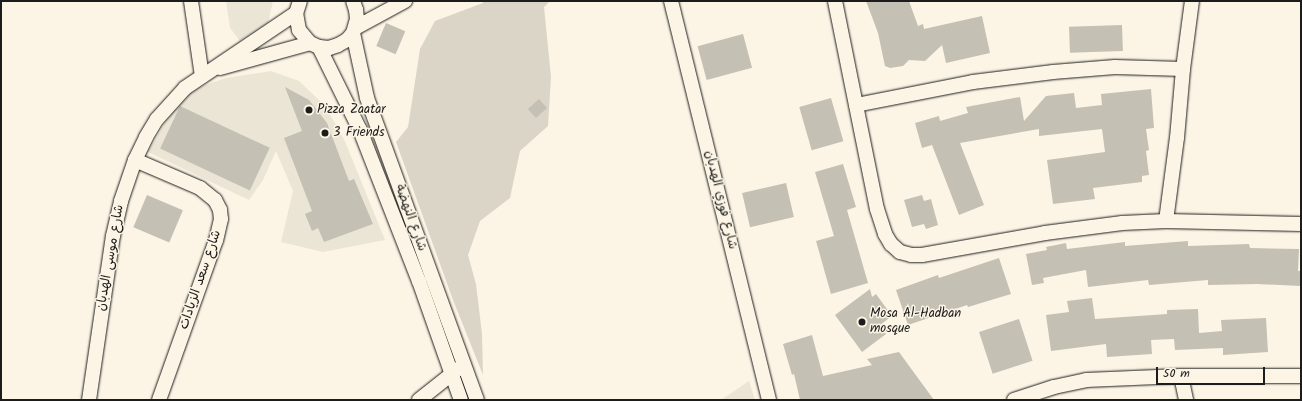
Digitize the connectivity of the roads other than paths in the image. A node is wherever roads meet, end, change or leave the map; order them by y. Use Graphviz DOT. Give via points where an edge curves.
graph roads {
  1 [pos="191,1"];
  2 [pos="353,1"];
  3 [pos="405,1"];
  4 [pos="671,1"];
  5 [pos="835,1"];
  6 [pos="1192,1"];
  7 [pos="298,4"];
  8 [pos="354,30"];
  9 [pos="315,45"];
  10 [pos="1183,69"];
  11 [pos="204,74"];
  12 [pos="856,105"];
  13 [pos="135,160"];
  14 [pos="1166,221"];
  15 [pos="1301,224"];
  16 [pos="464,364"];
  17 [pos="451,374"];
  18 [pos="1182,376"];
  19 [pos="1301,376"];
  20 [pos="1023,398"];
  21 [pos="89,400"];
  22 [pos="159,400"];
  23 [pos="419,400"];
  24 [pos="461,400"];
  25 [pos="477,400"];
  26 [pos="769,400"];
  27 [pos="1186,400"];
  1 -- 11 [label="street"];
  2 -- 8 [label="street, شارع النهضة" via="356,10"];
  3 -- 8 [label="street"];
  4 -- 26 [label="street, شارع فوزي الهدبان"];
  5 -- 12 [label="street"];
  6 -- 10 [label="street"];
  7 -- 9 [label="street, شارع النهضة" via="299,30"];
  7 -- 11 [label="street, شارع موسى الهدبان"];
  8 -- 9 [label="street, شارع موسى الهدبان" via="338,45 329,48"];
  8 -- 16 [label="street, شارع النهضة" via="367,98"];
  9 -- 11 [label="street, شارع موسى الهدبان"];
  9 -- 17 [label="street, شارع النهضة" via="360,130 419,281"];
  10 -- 12 [label="street" via="1115,67 1046,73 973,82"];
  10 -- 14 [label="street"];
  11 -- 13 [label="street, شارع موسى الهدبان" via="185,88 157,119"];
  12 -- 14 [label="street" via="877,209 885,234 900,252 910,256 1045,233 1122,223"];
  13 -- 21 [label="street, شارع موسى الهدبان" via="121,201 113,236"];
  13 -- 22 [label="street, شارع سعد الزيادات" via="200,188 215,200 221,219 216,240"];
  14 -- 15 [label="street"];
  16 -- 17 [label="street"];
  16 -- 25 [label="street, شارع النهضة"];
  17 -- 23 [label="street"];
  17 -- 24 [label="street, شارع النهضة"];
  18 -- 19 [label="street"];
  18 -- 20 [label="street" via="1086,380"];
  18 -- 27 [label="street"];
}
